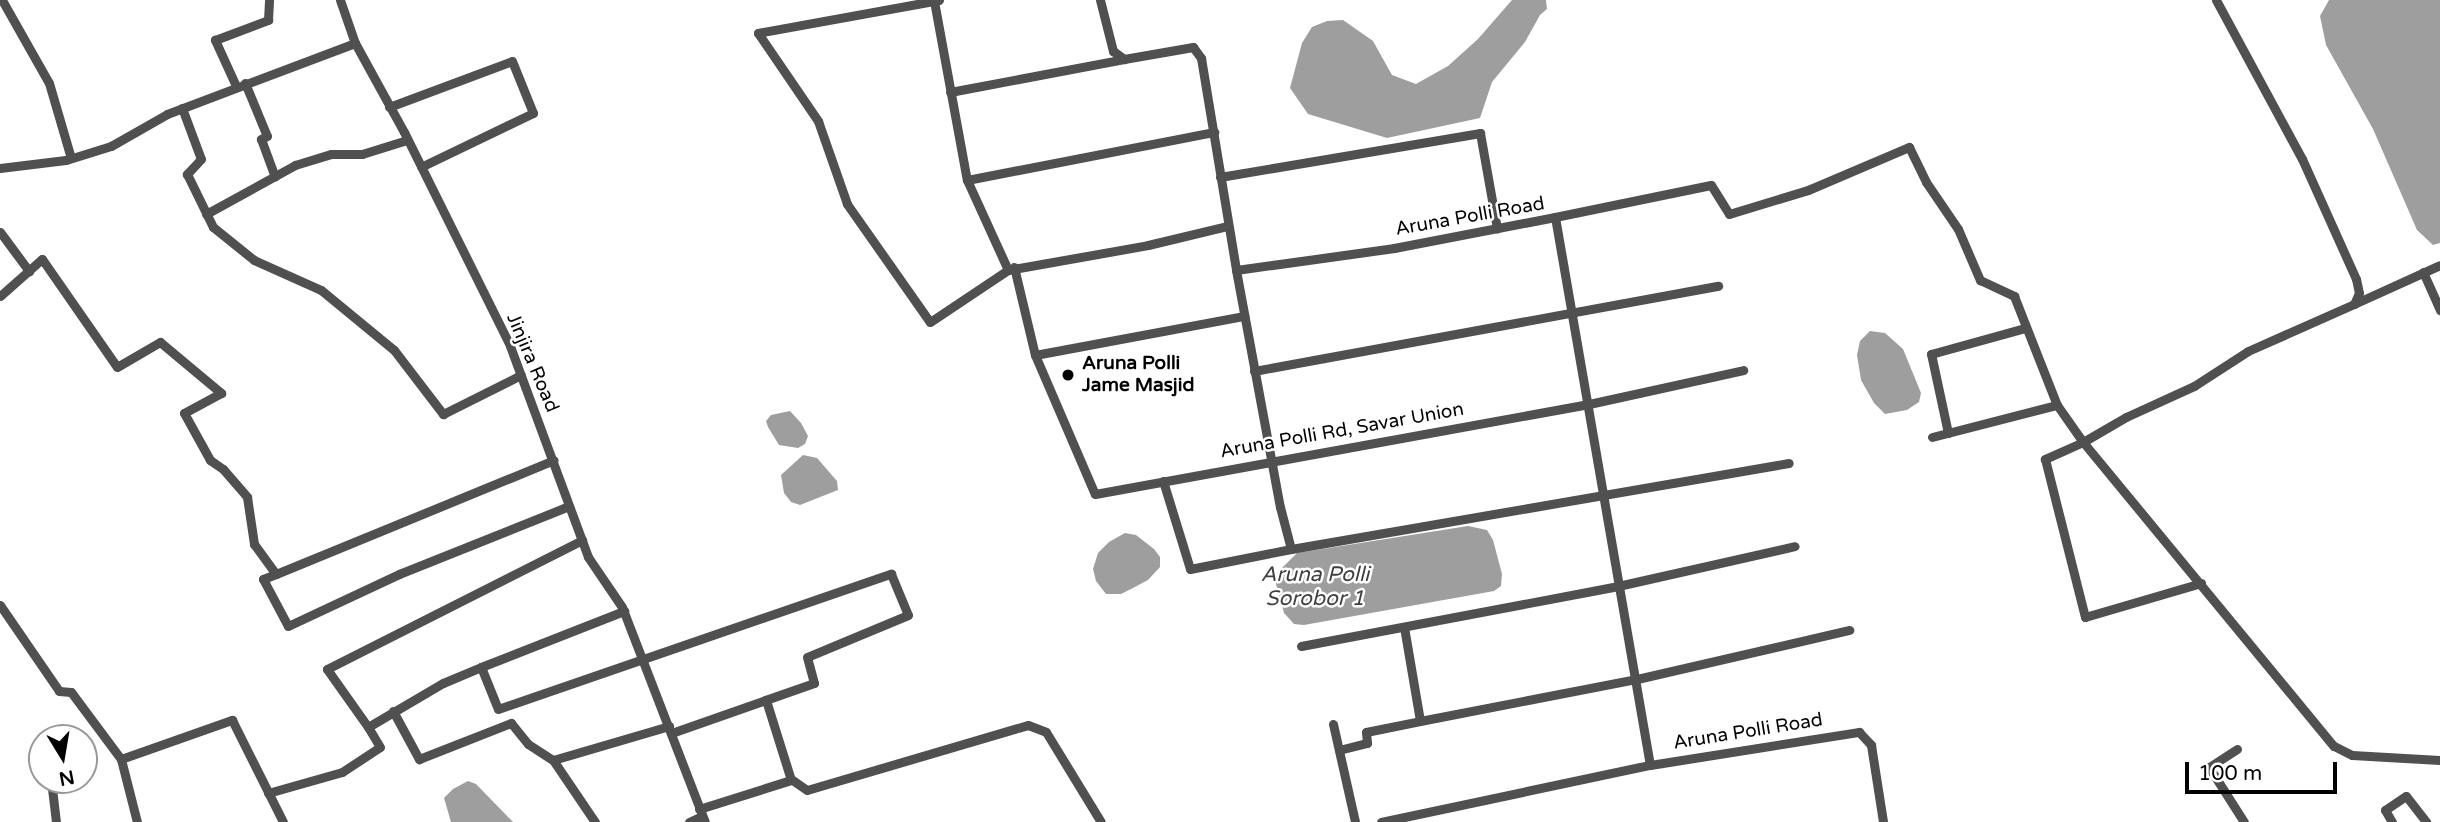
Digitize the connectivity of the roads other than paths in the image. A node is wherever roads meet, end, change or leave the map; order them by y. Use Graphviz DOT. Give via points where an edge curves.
graph roads {
  1 [pos="2,0"];
  2 [pos="269,0"];
  3 [pos="340,0"];
  4 [pos="936,0"];
  5 [pos="1100,0"];
  6 [pos="2216,0"];
  7 [pos="4,12"];
  8 [pos="355,43"];
  9 [pos="1124,60"];
  10 [pos="241,84"];
  11 [pos="950,92"];
  12 [pos="389,107"];
  13 [pos="182,108"];
  14 [pos="1214,132"];
  15 [pos="407,140"];
  16 [pos="71,158"];
  17 [pos="421,167"];
  18 [pos="0,168"];
  19 [pos="275,177"];
  20 [pos="1220,177"];
  21 [pos="967,180"];
  22 [pos="206,215"];
  23 [pos="1555,217"];
  24 [pos="1227,226"];
  25 [pos="1497,228"];
  26 [pos="0,232"];
  27 [pos="2440,265"];
  28 [pos="1011,269"];
  29 [pos="1237,270"];
  30 [pos="29,271"];
  31 [pos="2423,272"];
  32 [pos="1718,286"];
  33 [pos="0,296"];
  34 [pos="2354,304"];
  35 [pos="2440,310"];
  36 [pos="1572,312"];
  37 [pos="1244,316"];
  38 [pos="2025,328"];
  39 [pos="1035,355"];
  40 [pos="1743,370"];
  41 [pos="1254,371"];
  42 [pos="521,374"];
  43 [pos="1589,404"];
  44 [pos="2057,405"];
  45 [pos="1948,433"];
  46 [pos="1932,437"];
  47 [pos="2083,442"];
  48 [pos="554,460"];
  49 [pos="1272,461"];
  50 [pos="1789,463"];
  51 [pos="1163,481"];
  52 [pos="1603,497"];
  53 [pos="569,506"];
  54 [pos="582,540"];
  55 [pos="1795,546"];
  56 [pos="1291,549"];
  57 [pos="276,574"];
  58 [pos="2201,583"];
  59 [pos="1618,586"];
  60 [pos="0,605"];
  61 [pos="624,611"];
  62 [pos="1404,627"];
  63 [pos="1849,630"];
  64 [pos="1301,646"];
  65 [pos="644,659"];
  66 [pos="481,667"];
  67 [pos="1637,679"];
  68 [pos="766,700"];
  69 [pos="393,711"];
  70 [pos="1420,721"];
  71 [pos="1333,724"];
  72 [pos="368,727"];
  73 [pos="670,729"];
  74 [pos="2236,748"];
  75 [pos="1339,750"];
  76 [pos="2439,758"];
  77 [pos="121,760"];
  78 [pos="553,760"];
  79 [pos="1650,765"];
  80 [pos="791,779"];
  81 [pos="268,793"];
  82 [pos="53,794"];
  83 [pos="702,816"];
  84 [pos="57,822"];
  85 [pos="137,822"];
  86 [pos="283,822"];
  87 [pos="595,822"];
  88 [pos="689,822"];
  89 [pos="1101,822"];
  90 [pos="1355,822"];
  91 [pos="1381,822"];
  92 [pos="1883,822"];
  93 [pos="2244,822"];
  94 [pos="2392,822"];
  95 [pos="2426,822"];
  1 -- 7 [label="street"];
  2 -- 10 [label="street" via="268,20 215,40"];
  3 -- 8 [label="street, Jinjira Road"];
  4 -- 11 [label="street"];
  4 -- 28 [label="street" via="758,33 818,121 847,204 930,322"];
  5 -- 9 [label="street" via="1112,51"];
  6 -- 34 [label="street" via="2302,159 2356,279 2359,293"];
  7 -- 16 [label="street" via="49,83"];
  8 -- 10 [label="street"];
  8 -- 12 [label="street, Jinjira Road"];
  9 -- 11 [label="street"];
  9 -- 14 [label="street" via="1193,47 1201,58"];
  10 -- 13 [label="street"];
  10 -- 19 [label="street" via="267,136 261,139"];
  11 -- 21 [label="street"];
  12 -- 15 [label="street, Jinjira Road"];
  12 -- 17 [label="street" via="512,61 533,113"];
  13 -- 16 [label="street" via="111,146"];
  13 -- 22 [label="street" via="201,159 187,174"];
  14 -- 20 [label="street"];
  14 -- 21 [label="street"];
  15 -- 17 [label="street, Jinjira Road"];
  15 -- 19 [label="street" via="362,154 331,153"];
  16 -- 18 [label="street"];
  17 -- 42 [label="street, Jinjira Road"];
  19 -- 22 [label="street"];
  20 -- 24 [label="street"];
  20 -- 25 [label="street" via="1480,133"];
  21 -- 28 [label="street"];
  22 -- 42 [label="street" via="254,260 321,290 394,350 443,414"];
  23 -- 25 [label="street, Aruna Polli Road"];
  23 -- 36 [label="street, Aruna Polli Road"];
  23 -- 38 [label="street" via="1711,185 1729,214 1808,190 1909,147 1958,229 1980,280 2014,296"];
  24 -- 28 [label="street"];
  24 -- 29 [label="street"];
  25 -- 29 [label="street, Aruna Polli Road"];
  26 -- 30 [label="street"];
  27 -- 31 [label="street"];
  28 -- 39 [label="street"];
  29 -- 37 [label="street"];
  30 -- 33 [label="street"];
  30 -- 57 [label="street" via="42,259 117,367 160,342 221,393 184,413 209,460 247,497 254,544"];
  31 -- 34 [label="street"];
  31 -- 35 [label="street"];
  32 -- 36 [label="street"];
  34 -- 47 [label="street" via="2248,351 2194,386"];
  36 -- 41 [label="street"];
  36 -- 43 [label="street, Aruna Polli Road"];
  37 -- 39 [label="street"];
  37 -- 41 [label="street"];
  38 -- 44 [label="street"];
  38 -- 45 [label="street" via="1931,354"];
  39 -- 51 [label="street, Aruna Polli Rd, Savar Union" via="1095,494"];
  40 -- 43 [label="street, Aruna Polli Rd, Savar Union"];
  41 -- 49 [label="street"];
  42 -- 48 [label="street, Jinjira Road"];
  43 -- 49 [label="street, Aruna Polli Rd, Savar Union"];
  43 -- 52 [label="street, Aruna Polli Road"];
  44 -- 45 [label="street"];
  44 -- 47 [label="street"];
  45 -- 46 [label="street"];
  47 -- 58 [label="street"];
  47 -- 58 [label="street" via="2045,459 2085,617"];
  48 -- 53 [label="street, Jinjira Road"];
  48 -- 57 [label="street"];
  49 -- 51 [label="street, Aruna Polli Rd, Savar Union"];
  49 -- 56 [label="street"];
  50 -- 52 [label="street"];
  51 -- 56 [label="street" via="1191,569"];
  52 -- 56 [label="street"];
  52 -- 59 [label="street, Aruna Polli Road"];
  53 -- 54 [label="street, Jinjira Road"];
  53 -- 57 [label="street" via="399,574 288,626 263,579"];
  54 -- 61 [label="street, Jinjira Road" via="587,557"];
  54 -- 72 [label="street" via="327,668"];
  55 -- 59 [label="street"];
  58 -- 76 [label="street" via="2334,746 2352,755"];
  59 -- 62 [label="street"];
  59 -- 67 [label="street, Aruna Polli Road"];
  60 -- 77 [label="street" via="59,691 71,692"];
  61 -- 65 [label="street, Jinjira Road"];
  61 -- 66 [label="street"];
  62 -- 64 [label="street"];
  62 -- 70 [label="street"];
  63 -- 67 [label="street"];
  65 -- 66 [label="street" via="498,709"];
  65 -- 68 [label="street" via="891,574 908,615 807,657 814,683"];
  65 -- 73 [label="street, Jinjira Road"];
  66 -- 69 [label="street"];
  67 -- 70 [label="street"];
  67 -- 79 [label="street, Aruna Polli Road"];
  68 -- 73 [label="street"];
  68 -- 80 [label="street"];
  69 -- 72 [label="street"];
  69 -- 78 [label="street" via="419,759 511,723 528,744"];
  70 -- 75 [label="street" via="1366,732 1367,743"];
  71 -- 75 [label="street"];
  72 -- 81 [label="street" via="380,747 353,765"];
  73 -- 78 [label="street"];
  73 -- 83 [label="street, Jinjira Road"];
  74 -- 93 [label="street" via="2209,767"];
  75 -- 90 [label="street"];
  77 -- 81 [label="street" via="232,720"];
  77 -- 85 [label="street"];
  78 -- 87 [label="street"];
  79 -- 91 [label="street"];
  79 -- 92 [label="street, Aruna Polli Road" via="1859,732 1871,745"];
  80 -- 83 [label="street"];
  80 -- 89 [label="street" via="807,790 1028,725 1046,732"];
  81 -- 86 [label="street"];
  82 -- 84 [label="street"];
  83 -- 88 [label="street"];
  94 -- 95 [label="street" via="2385,810 2406,796"];
}
